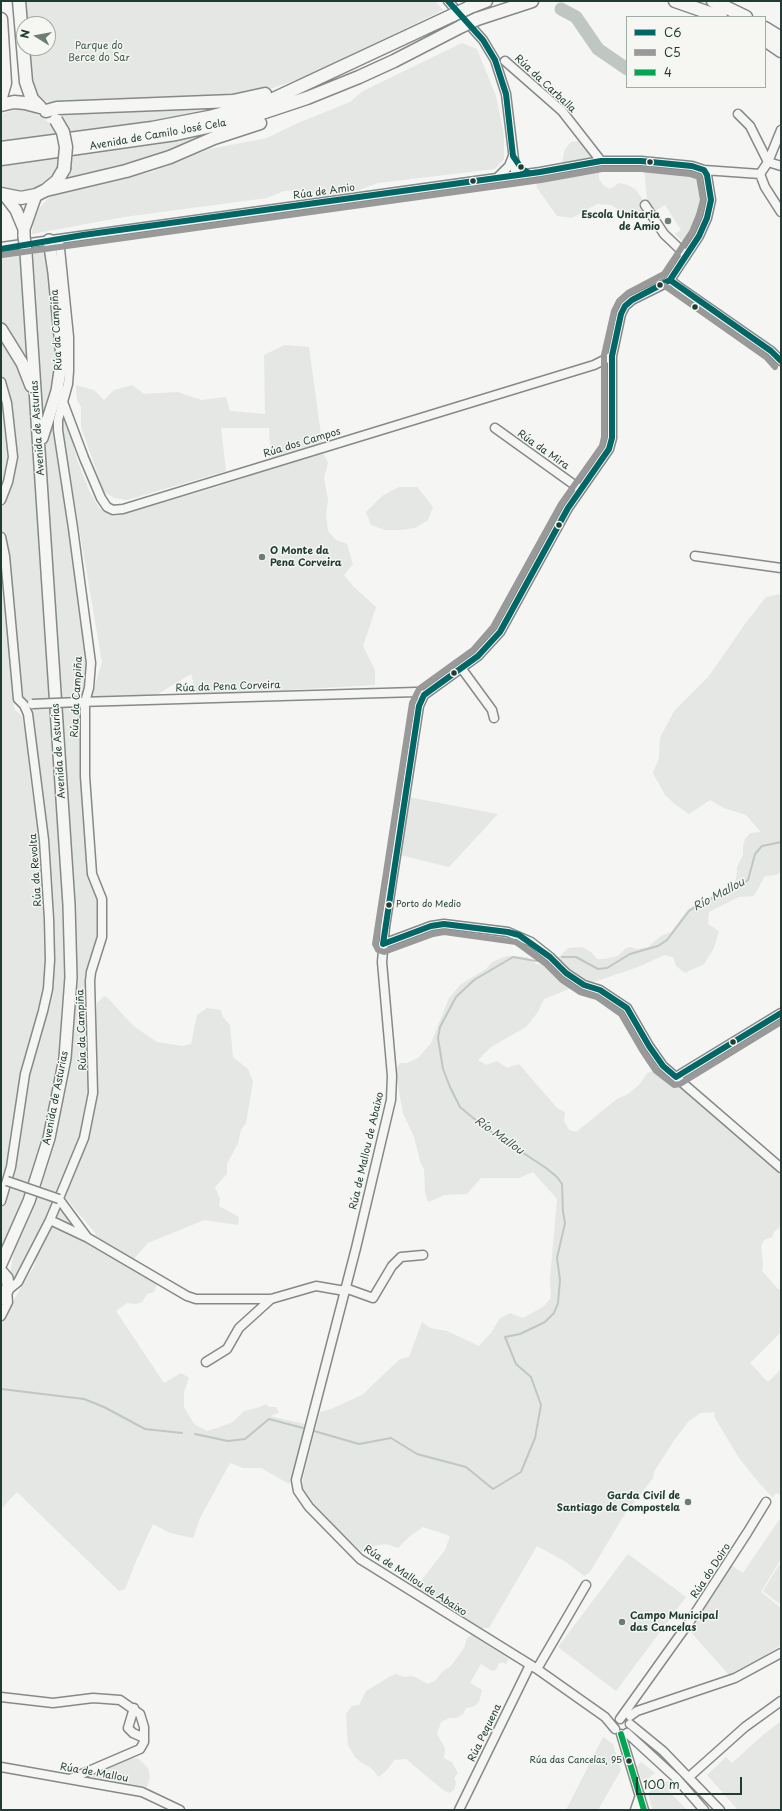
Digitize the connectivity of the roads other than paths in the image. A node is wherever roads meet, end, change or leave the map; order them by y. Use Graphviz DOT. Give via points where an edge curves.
graph roads {
  1 [pos="19,1"];
  2 [pos="448,1"];
  3 [pos="486,1"];
  4 [pos="532,1"];
  5 [pos="675,1"];
  6 [pos="713,1"];
  7 [pos="718,16"];
  8 [pos="744,16"];
  9 [pos="1,19"];
  10 [pos="766,29"];
  11 [pos="781,38"];
  12 [pos="766,41"];
  13 [pos="781,51"];
  14 [pos="505,60"];
  15 [pos="318,79"];
  16 [pos="1,97"];
  17 [pos="307,98"];
  18 [pos="1,105"];
  19 [pos="43,109"];
  20 [pos="738,114"];
  21 [pos="781,130"];
  22 [pos="1,148"];
  23 [pos="513,156"];
  24 [pos="1,159"];
  25 [pos="601,161"];
  26 [pos="768,162"];
  27 [pos="781,166"];
  28 [pos="704,170"];
  29 [pos="529,173"];
  30 [pos="760,174"];
  31 [pos="514,175"];
  32 [pos="498,178"];
  33 [pos="41,193"];
  34 [pos="4,195"];
  35 [pos="645,205"];
  36 [pos="781,212"];
  37 [pos="24,232"];
  38 [pos="54,240"];
  39 [pos="1,248"];
  40 [pos="686,256"];
  41 [pos="670,280"];
  42 [pos="1,329"];
  43 [pos="612,356"];
  44 [pos="781,361"];
  45 [pos="1,382"];
  46 [pos="64,402"];
  47 [pos="36,403"];
  48 [pos="494,428"];
  49 [pos="39,448"];
  50 [pos="580,489"];
  51 [pos="1,500"];
  52 [pos="1,537"];
  53 [pos="696,556"];
  54 [pos="781,568"];
  55 [pos="462,669"];
  56 [pos="424,695"];
  57 [pos="82,702"];
  58 [pos="28,704"];
  59 [pos="494,718"];
  60 [pos="383,944"];
  61 [pos="781,1013"];
  62 [pos="676,1077"];
  63 [pos="781,1168"];
  64 [pos="4,1183"];
  65 [pos="59,1199"];
  66 [pos="1,1201"];
  67 [pos="50,1220"];
  68 [pos="88,1238"];
  69 [pos="4,1254"];
  70 [pos="423,1255"];
  71 [pos="1,1264"];
  72 [pos="4,1274"];
  73 [pos="345,1290"];
  74 [pos="4,1295"];
  75 [pos="271,1299"];
  76 [pos="1,1316"];
  77 [pos="206,1362"];
  78 [pos="766,1502"];
  79 [pos="586,1585"];
  80 [pos="781,1653"];
  81 [pos="534,1667"];
  82 [pos="1,1696"];
  83 [pos="781,1701"];
  84 [pos="134,1708"];
  85 [pos="631,1716"];
  86 [pos="605,1717"];
  87 [pos="619,1720"];
  88 [pos="622,1732"];
  89 [pos="144,1738"];
  90 [pos="1,1767"];
  91 [pos="689,1777"];
  92 [pos="70,1779"];
  93 [pos="640,1794"];
  94 [pos="180,1810"];
  95 [pos="458,1810"];
  96 [pos="635,1810"];
  97 [pos="644,1810"];
  98 [pos="704,1810"];
  99 [pos="720,1810"];
  1 -- 19 [label="highway" via="26,82 32,99"];
  2 -- 23 [label="street" via="483,40 495,60 506,94"];
  3 -- 15 [label="highway, Avenida de Camilo José Cela, bridge"];
  4 -- 17 [label="highway, Avenida de Camilo José Cela, bridge" via="477,19 394,61"];
  5 -- 7 [label="highway"];
  6 -- 8 [label="highway"];
  9 -- 16 [label="highway" via="5,83"];
  10 -- 11 [label="highway"];
  12 -- 13 [label="highway"];
  14 -- 25 [label="street, Rúa da Carballa" via="562,111"];
  15 -- 19 [label="highway" via="232,101"];
  15 -- 22 [label="highway, Avenida de Camilo José Cela" via="269,101 209,117 152,128"];
  17 -- 24 [label="highway, Avenida de Camilo José Cela" via="244,119 194,131"];
  17 -- 33 [label="highway" via="276,117 214,138 170,157"];
  18 -- 19 [label="highway" via="25,103"];
  19 -- 33 [label="highway, bridge" via="56,120 66,147 64,169 56,181"];
  20 -- 26 [label="street" via="750,126"];
  21 -- 26 [label="street"];
  23 -- 29 [label="street" via="522,169"];
  23 -- 31 [label="street"];
  23 -- 32 [label="street" via="509,166"];
  25 -- 28 [label="street, Rúa de Amio" via="641,161 692,166"];
  25 -- 29 [label="street, Rúa de Amio"];
  26 -- 27 [label="street"];
  26 -- 30 [label="street"];
  28 -- 30 [label="street, Rúa de Amio"];
  28 -- 40 [label="street" via="710,188 710,209"];
  29 -- 31 [label="street, Rúa de Amio"];
  30 -- 36 [label="street"];
  31 -- 32 [label="street, Rúa de Amio"];
  32 -- 38 [label="street, Rúa de Amio"];
  33 -- 34 [label="highway" via="21,198"];
  33 -- 37 [label="main road"];
  34 -- 37 [label="main road" via="16,210"];
  35 -- 40 [label="street" via="664,234"];
  37 -- 47 [label="main road, Avenida de Asturias, bridge"];
  38 -- 39 [label="street, Rúa de Amio"];
  38 -- 46 [label="street, Rúa da Campiña" via="69,337 68,384"];
  38 -- 49 [label="main road" via="62,357 57,391"];
  40 -- 41 [label="street"];
  41 -- 43 [label="street" via="632,300 626,306 621,314"];
  41 -- 44 [label="street"];
  42 -- 47 [label="main road" via="22,363"];
  43 -- 46 [label="street, Rúa dos Campos" via="594,365 113,510 107,508 101,498"];
  43 -- 50 [label="street" via="611,444"];
  45 -- 51 [label="street" via="7,403 13,457"];
  46 -- 57 [label="street, Rúa da Campiña" via="58,420 58,430 91,663 89,688"];
  47 -- 49 [label="main road, Avenida de Asturias"];
  48 -- 50 [label="street, Rúa da Mira"];
  49 -- 69 [label="main road, Avenida de Asturias" via="69,905 70,1005 64,1066 49,1138 29,1201"];
  50 -- 55 [label="street" via="500,632"];
  52 -- 58 [label="street, Rúa da Revolta" via="18,699"];
  53 -- 54 [label="street"];
  55 -- 56 [label="street"];
  55 -- 59 [label="street" via="492,710"];
  56 -- 57 [label="street, Rúa da Pena Corveira" via="416,692"];
  56 -- 60 [label="street" via="419,706"];
  57 -- 58 [label="street, Rúa da Pena Corveira, bridge"];
  57 -- 65 [label="street, Rúa da Campiña" via="92,874 102,899 102,937 90,981 93,1093 84,1138"];
  58 -- 64 [label="street, Rúa da Revolta" via="44,840 50,960 45,1003 25,1074"];
  60 -- 62 [label="street" via="431,926 444,924 508,932 519,936 546,953 566,973 584,985 600,990 627,1008 648,1046 663,1066"];
  60 -- 73 [label="street, Rúa de Mallou de Abaixo" via="383,989 392,1076 391,1100"];
  61 -- 62 [label="street"];
  62 -- 63 [label="street"];
  64 -- 65 [label="street, bridge"];
  64 -- 66 [label="street, Rúa da Revolta"];
  65 -- 67 [label="street, Rúa da Campiña"];
  65 -- 68 [label="street"];
  67 -- 68 [label="street"];
  67 -- 74 [label="street, Rúa da Campiña" via="18,1282"];
  68 -- 75 [label="street" via="187,1296 196,1299"];
  69 -- 71 [label="main road, Avenida de Asturias"];
  69 -- 72 [label="main road"];
  70 -- 73 [label="street" via="401,1257 392,1266 373,1298"];
  72 -- 74 [label="main road"];
  73 -- 75 [label="street" via="316,1286"];
  73 -- 81 [label="street, Rúa de Mallou de Abaixo" via="303,1449 296,1480 298,1491 309,1507 360,1559"];
  74 -- 76 [label="street" via="8,1302"];
  75 -- 77 [label="street" via="239,1328 227,1348"];
  78 -- 85 [label="street, Rúa do Doiro"];
  79 -- 81 [label="street, Rúa Pequena"];
  80 -- 85 [label="street" via="735,1678"];
  81 -- 86 [label="street, Rúa de Mallou de Abaixo"];
  81 -- 95 [label="street, Rúa Pequena"];
  82 -- 84 [label="street" via="53,1703 88,1699 120,1700"];
  83 -- 91 [label="street" via="745,1727"];
  84 -- 89 [label="street" via="142,1717"];
  84 -- 89 [label="street" via="128,1728"];
  85 -- 87 [label="street, Rúa do Doiro"];
  85 -- 87 [label="street"];
  85 -- 88 [label="street" via="630,1729"];
  85 -- 91 [label="street"];
  86 -- 87 [label="street"];
  86 -- 88 [label="street"];
  87 -- 88 [label="street" via="615,1724"];
  88 -- 93 [label="street"];
  88 -- 98 [label="street" via="676,1778"];
  89 -- 92 [label="street" via="142,1746 136,1751"];
  90 -- 92 [label="street, Rúa de Mallou"];
  91 -- 99 [label="street"];
  92 -- 94 [label="street, Rúa de Mallou" via="142,1792"];
  93 -- 96 [label="street"];
  93 -- 97 [label="street"];
}
